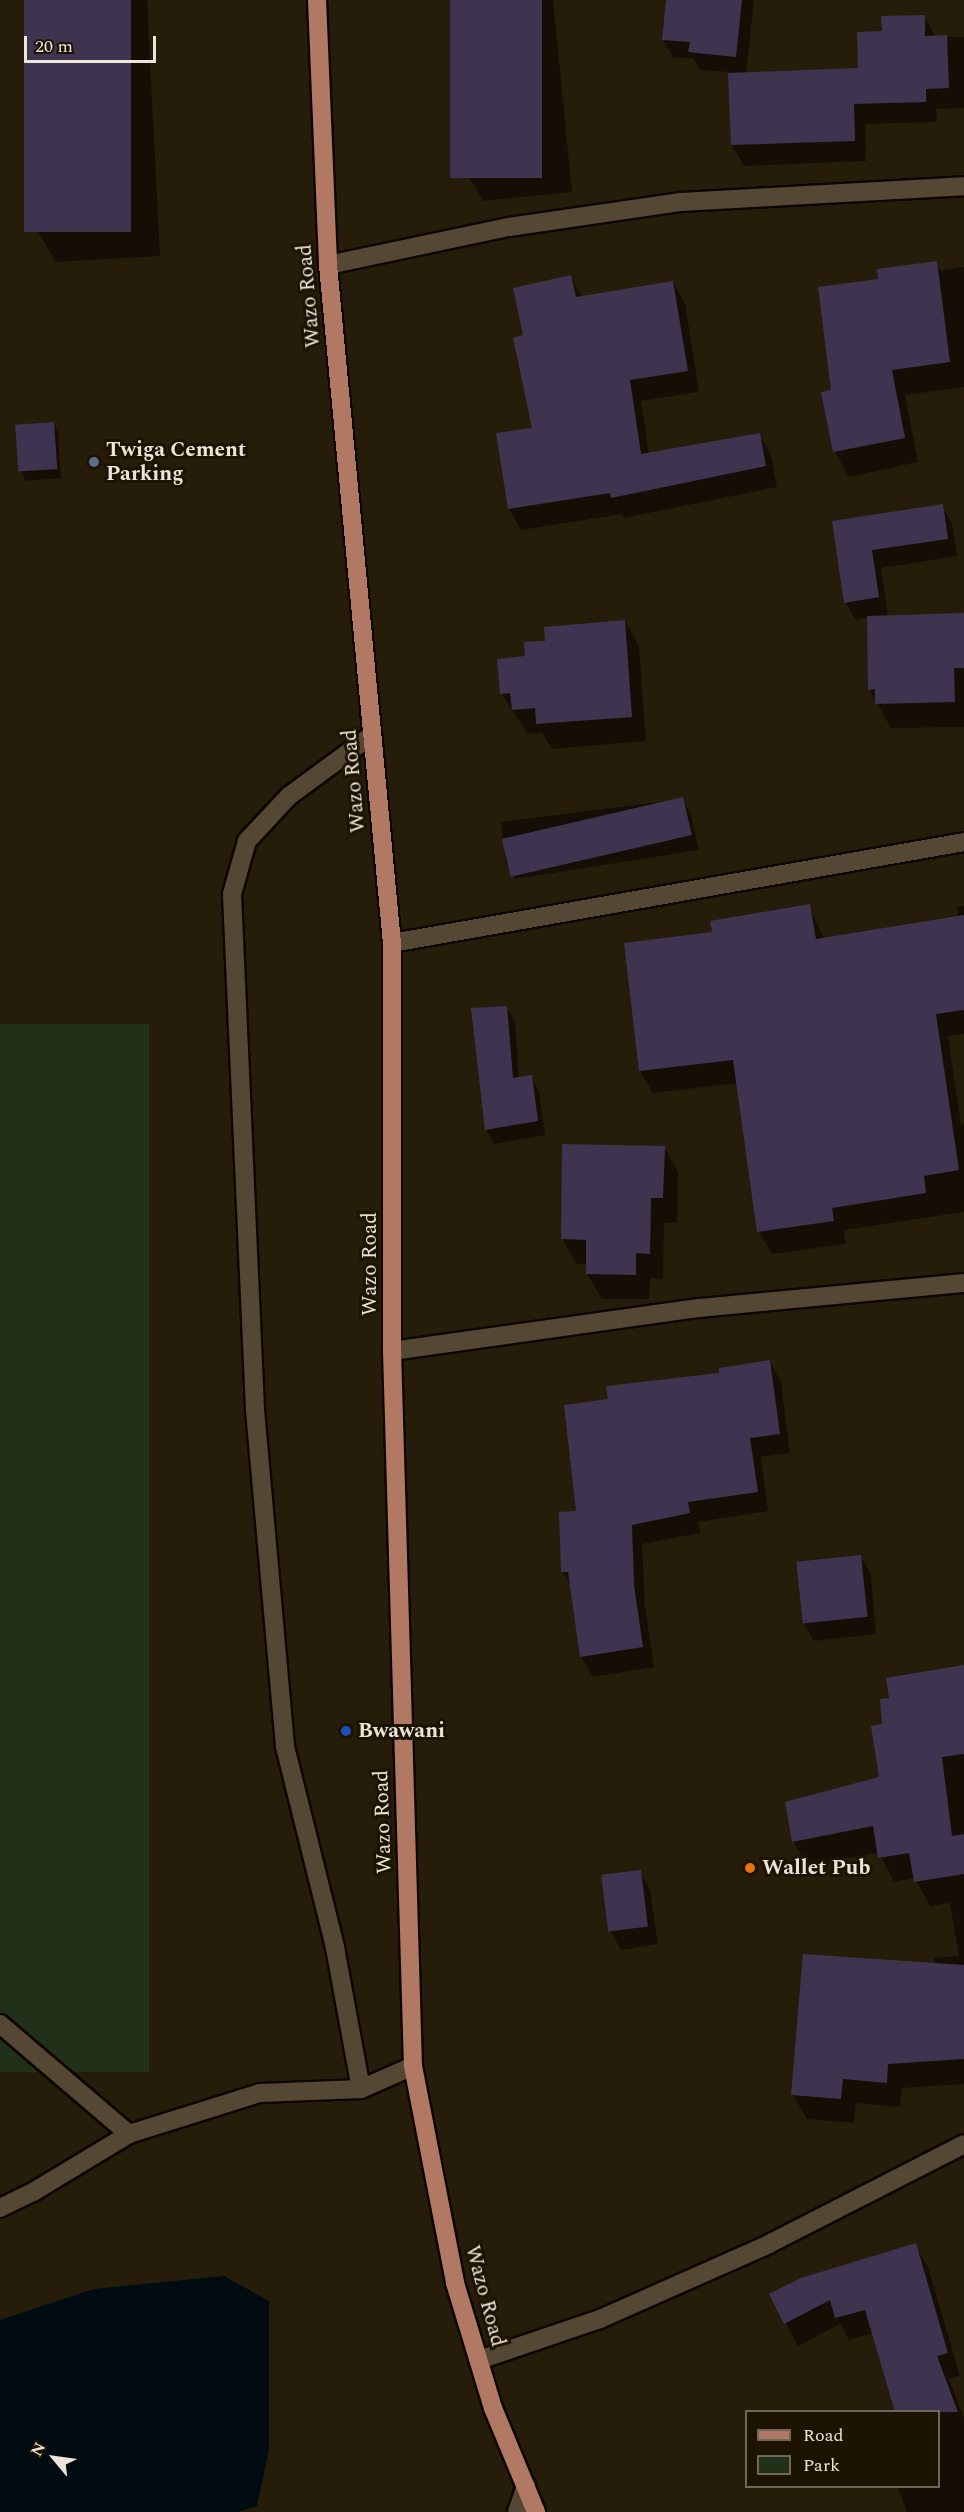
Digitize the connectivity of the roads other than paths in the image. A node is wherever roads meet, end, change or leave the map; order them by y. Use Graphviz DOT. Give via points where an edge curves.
graph roads {
  1 [pos="316,0"];
  2 [pos="964,186"];
  3 [pos="328,265"];
  4 [pos="372,735"];
  5 [pos="964,842"];
  6 [pos="392,943"];
  7 [pos="964,1283"];
  8 [pos="392,1350"];
  9 [pos="0,2024"];
  10 [pos="413,2066"];
  11 [pos="361,2089"];
  12 [pos="129,2134"];
  13 [pos="964,2144"];
  14 [pos="0,2208"];
  15 [pos="479,2360"];
  16 [pos="525,2486"];
  17 [pos="517,2512"];
  18 [pos="536,2512"];
  1 -- 3 [label="main road, Wazo Road"];
  2 -- 3 [label="street" via="681,202 509,227"];
  3 -- 4 [label="main road, Wazo Road"];
  4 -- 6 [label="main road, Wazo Road"];
  4 -- 11 [label="street" via="289,796 247,841 232,894 254,1398 285,1746 335,1947"];
  5 -- 6 [label="street"];
  6 -- 8 [label="main road, Wazo Road"];
  7 -- 8 [label="street" via="699,1308"];
  8 -- 10 [label="main road, Wazo Road"];
  9 -- 12 [label="street"];
  10 -- 11 [label="street"];
  10 -- 15 [label="main road, Wazo Road" via="455,2283"];
  11 -- 12 [label="street" via="260,2093"];
  12 -- 14 [label="street"];
  13 -- 15 [label="street" via="769,2244 600,2319"];
  15 -- 16 [label="main road, Wazo Road" via="493,2408"];
  16 -- 17 [label="street"];
  16 -- 18 [label="main road, Wazo Road"];
}
